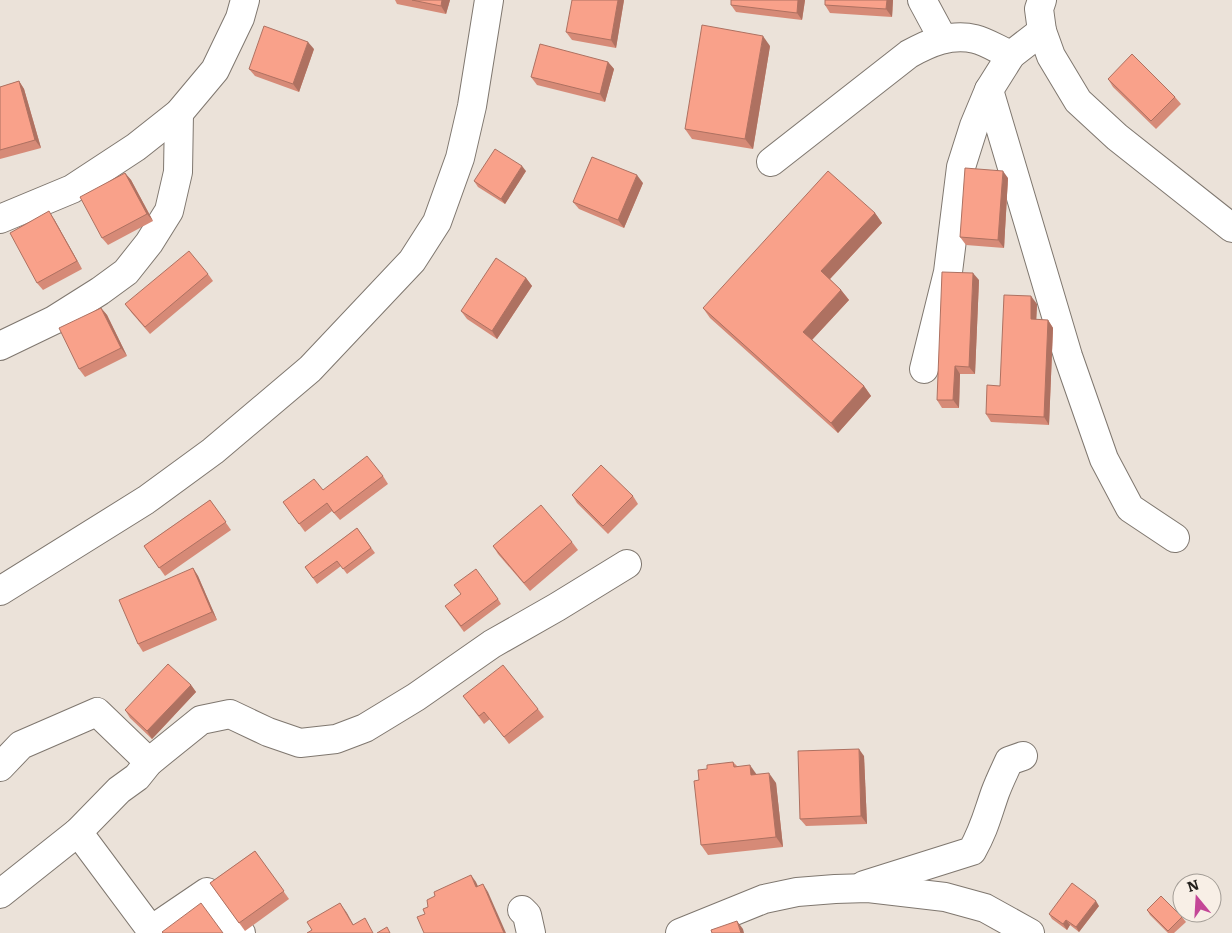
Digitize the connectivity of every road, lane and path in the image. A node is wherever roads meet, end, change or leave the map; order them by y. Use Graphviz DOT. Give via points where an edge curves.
graph roads {
  1 [pos="245,0"];
  2 [pos="489,0"];
  3 [pos="922,0"];
  4 [pos="1042,0"];
  5 [pos="1042,31"];
  6 [pos="944,39"];
  7 [pos="1011,55"];
  8 [pos="989,90"];
  9 [pos="179,113"];
  10 [pos="771,162"];
  11 [pos="0,218"];
  12 [pos="1232,228"];
  13 [pos="0,346"];
  14 [pos="924,369"];
  15 [pos="1175,538"];
  16 [pos="627,564"];
  17 [pos="0,591"];
  18 [pos="1023,756"];
  19 [pos="149,762"];
  20 [pos="0,767"];
  21 [pos="78,832"];
  22 [pos="853,888"];
  23 [pos="0,894"];
  24 [pos="152,931"];
  25 [pos="241,933"];
  26 [pos="680,933"];
  27 [pos="1030,933"];
  1 -- 9 [label="street" via="215,70"];
  2 -- 17 [label="street" via="460,158 436,222 412,260 310,369 213,452 146,500"];
  3 -- 6 [label="street"];
  4 -- 5 [label="street" via="1039,9"];
  5 -- 7 [label="street"];
  5 -- 12 [label="street" via="1051,56 1078,101 1117,137"];
  6 -- 7 [label="street" via="976,39"];
  6 -- 10 [label="street" via="909,54"];
  7 -- 8 [label="street"];
  8 -- 14 [label="street" via="962,167 948,272"];
  8 -- 15 [label="street" via="1068,356 1104,459 1130,508"];
  9 -- 11 [label="street" via="136,147 72,189"];
  9 -- 13 [label="street" via="178,172 169,211 149,243 126,272 100,292 54,320"];
  16 -- 19 [label="street" via="492,644 365,728 336,739 300,743 230,714 201,720"];
  18 -- 22 [label="street" via="1008,761 972,851"];
  19 -- 20 [label="street" via="97,712 21,745"];
  19 -- 21 [label="street"];
  21 -- 23 [label="street"];
  21 -- 24 [label="street"];
  22 -- 26 [label="street" via="797,892 764,899"];
  22 -- 27 [label="street" via="945,897 985,908"];
  24 -- 25 [label="street" via="207,892"];
}
